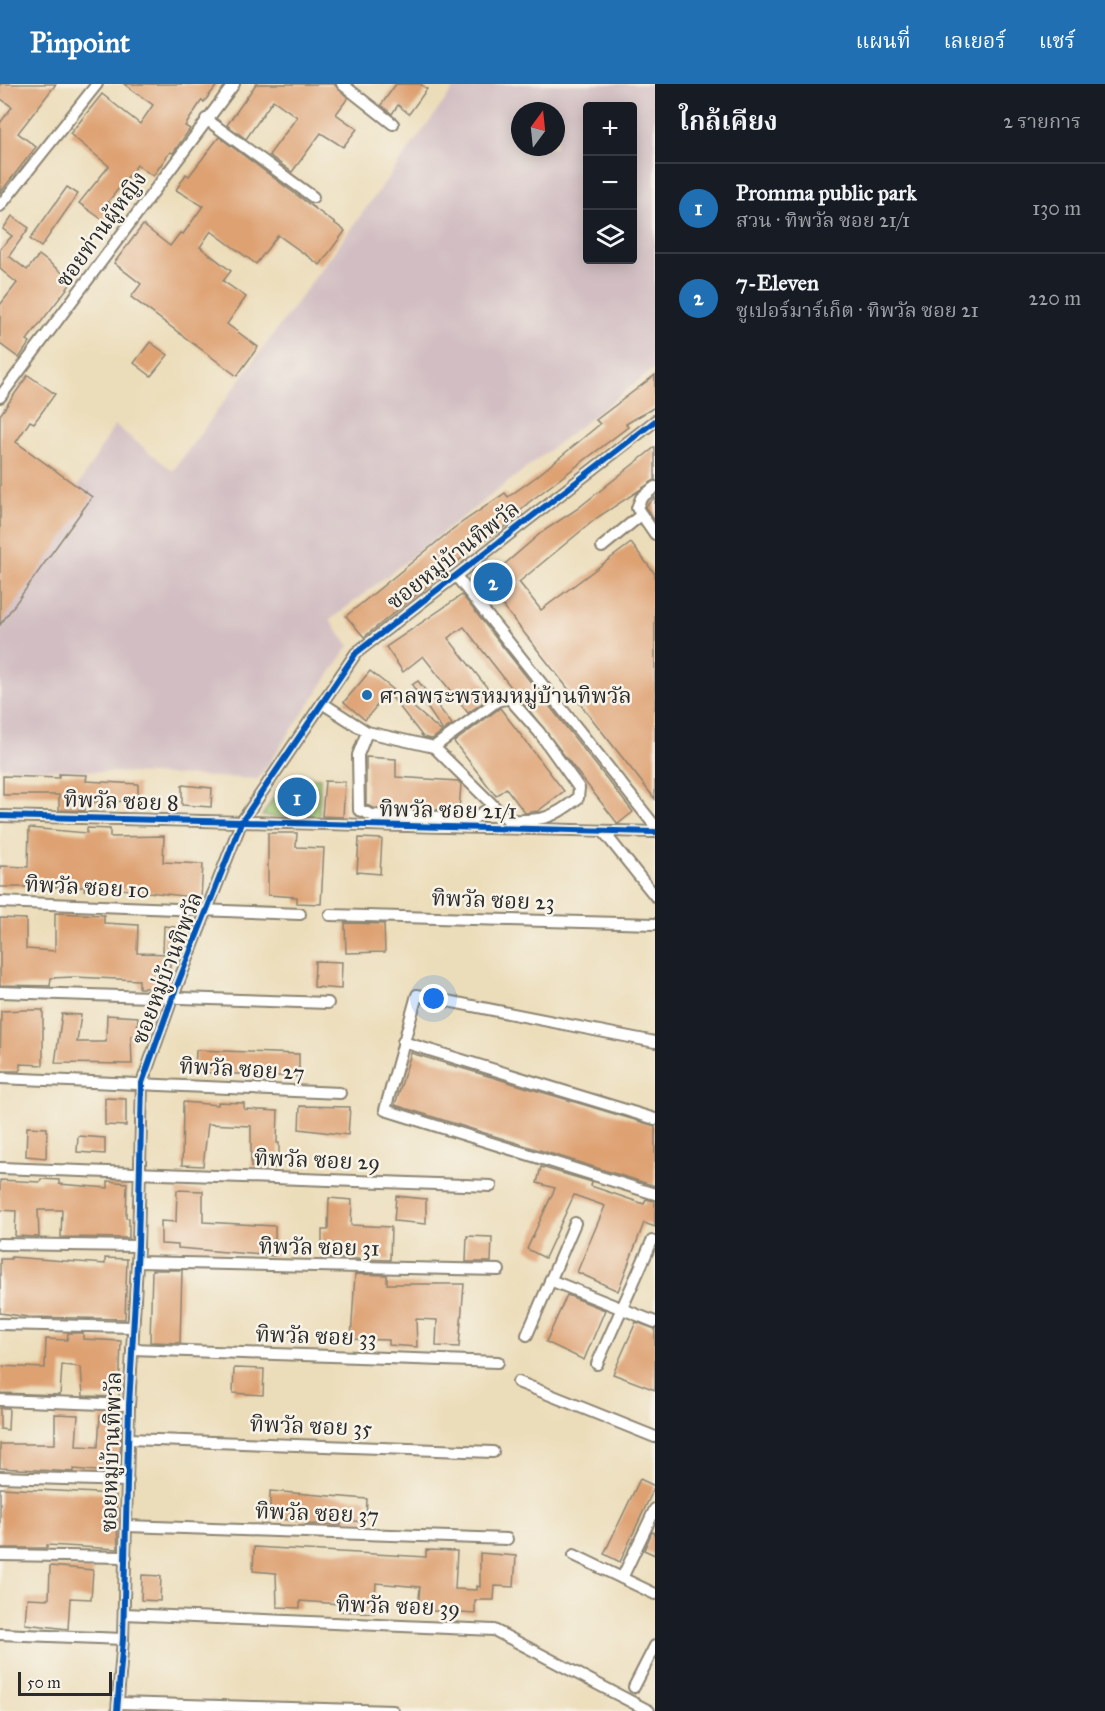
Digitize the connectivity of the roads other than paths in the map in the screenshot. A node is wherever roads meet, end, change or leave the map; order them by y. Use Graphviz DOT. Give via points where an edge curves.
graph roads {
  1 [pos="97,84"];
  2 [pos="234,84"];
  3 [pos="342,84"];
  4 [pos="206,119"];
  5 [pos="393,124"];
  6 [pos="313,197"];
  7 [pos="0,206"];
  8 [pos="0,397"];
  9 [pos="655,422"];
  10 [pos="655,487"];
  11 [pos="641,515"];
  12 [pos="655,534"];
  13 [pos="602,547"];
  14 [pos="456,576"];
  15 [pos="322,703"];
  16 [pos="367,732"];
  17 [pos="434,747"];
  18 [pos="493,806"];
  19 [pos="0,816"];
  20 [pos="241,823"];
  21 [pos="655,826"];
  22 [pos="603,831"];
  23 [pos="655,832"];
  24 [pos="655,896"];
  25 [pos="0,902"];
  26 [pos="208,912"];
  27 [pos="300,914"];
  28 [pos="330,915"];
  29 [pos="655,924"];
  30 [pos="0,992"];
  31 [pos="173,996"];
  32 [pos="328,1003"];
  33 [pos="404,1042"];
  34 [pos="655,1042"];
  35 [pos="0,1078"];
  36 [pos="142,1083"];
  37 [pos="340,1093"];
  38 [pos="655,1119"];
  39 [pos="0,1168"];
  40 [pos="141,1173"];
  41 [pos="491,1186"];
  42 [pos="655,1194"];
  43 [pos="575,1223"];
  44 [pos="652,1241"];
  45 [pos="0,1244"];
  46 [pos="138,1246"];
  47 [pos="137,1262"];
  48 [pos="499,1270"];
  49 [pos="550,1280"];
  50 [pos="622,1310"];
  51 [pos="655,1322"];
  52 [pos="0,1324"];
  53 [pos="133,1327"];
  54 [pos="527,1335"];
  55 [pos="132,1349"];
  56 [pos="498,1362"];
  57 [pos="597,1364"];
  58 [pos="518,1382"];
  59 [pos="0,1400"];
  60 [pos="129,1406"];
  61 [pos="655,1437"];
  62 [pos="128,1439"];
  63 [pos="493,1452"];
  64 [pos="0,1477"];
  65 [pos="128,1481"];
  66 [pos="655,1509"];
  67 [pos="127,1526"];
  68 [pos="507,1539"];
  69 [pos="0,1555"];
  70 [pos="574,1555"];
  71 [pos="126,1557"];
  72 [pos="622,1578"];
  73 [pos="655,1594"];
  74 [pos="124,1614"];
  75 [pos="0,1634"];
  76 [pos="123,1639"];
  77 [pos="655,1646"];
  78 [pos="634,1687"];
  79 [pos="118,1707"];
  80 [pos="327,1710"];
  81 [pos="393,1711"];
  82 [pos="649,1711"];
  1 -- 7 [label="street"];
  2 -- 4 [label="street, ซอยท่านผู้หญิง"];
  3 -- 5 [label="street"];
  4 -- 6 [label="street"];
  4 -- 8 [label="street, ซอยท่านผู้หญิง"];
  9 -- 14 [label="street, ซอยหมู่บ้านทิพวัล"];
  10 -- 11 [label="street" via="638,503"];
  11 -- 12 [label="street"];
  11 -- 13 [label="street"];
  14 -- 15 [label="street, ซอยหมู่บ้านทิพวัล" via="356,653"];
  14 -- 21 [label="street"];
  15 -- 16 [label="street"];
  15 -- 20 [label="street, ซอยหมู่บ้านทิพวัล"];
  16 -- 17 [label="street"];
  16 -- 18 [label="street" via="358,755 359,810 372,815 474,818"];
  17 -- 18 [label="street"];
  17 -- 18 [label="street" via="497,701 508,698 515,702 579,792 578,798 558,813 537,820 508,820"];
  19 -- 20 [label="street, ทิพวัล ซอย 8"];
  20 -- 22 [label="street, ทิพวัล ซอย 21/1"];
  20 -- 26 [label="street, ซอยหมู่บ้านทิพวัล"];
  22 -- 23 [label="street, ทิพวัล ซอย 21/1"];
  22 -- 24 [label="street"];
  25 -- 26 [label="street, ทิพวัล ซอย 10"];
  26 -- 27 [label="street"];
  26 -- 31 [label="street, ซอยหมู่บ้านทิพวัล"];
  28 -- 29 [label="street, ทิพวัล ซอย 23"];
  30 -- 31 [label="street"];
  31 -- 32 [label="street"];
  31 -- 36 [label="street, ซอยหมู่บ้านทิพวัล"];
  33 -- 34 [label="street" via="419,995"];
  33 -- 38 [label="street"];
  33 -- 42 [label="street" via="387,1112"];
  35 -- 36 [label="street, ทิพวัล ซอย 27"];
  36 -- 37 [label="street, ทิพวัล ซอย 27"];
  36 -- 40 [label="street, ซอยหมู่บ้านทิพวัล"];
  39 -- 40 [label="street, ทิพวัล ซอย 29"];
  40 -- 41 [label="street, ทิพวัล ซอย 29"];
  40 -- 46 [label="street, ซอยหมู่บ้านทิพวัล"];
  43 -- 49 [label="street"];
  44 -- 50 [label="street"];
  45 -- 46 [label="street"];
  46 -- 47 [label="street, ซอยหมู่บ้านทิพวัล"];
  47 -- 48 [label="street, ทิพวัล ซอย 31"];
  47 -- 53 [label="street, ซอยหมู่บ้านทิพวัล"];
  49 -- 50 [label="street"];
  49 -- 54 [label="street"];
  50 -- 51 [label="street"];
  50 -- 57 [label="street"];
  52 -- 53 [label="street"];
  53 -- 55 [label="street, ซอยหมู่บ้านทิพวัล"];
  55 -- 56 [label="street, ทิพวัล ซอย 33"];
  55 -- 60 [label="street, ซอยหมู่บ้านทิพวัล"];
  58 -- 61 [label="street"];
  59 -- 60 [label="street"];
  60 -- 62 [label="street, ซอยหมู่บ้านทิพวัล"];
  62 -- 63 [label="street, ทิพวัล ซอย 35"];
  62 -- 65 [label="street, ซอยหมู่บ้านทิพวัล"];
  64 -- 65 [label="street"];
  65 -- 67 [label="street, ซอยหมู่บ้านทิพวัล"];
  66 -- 72 [label="street"];
  67 -- 68 [label="street, ทิพวัล ซอย 37"];
  67 -- 71 [label="street, ซอยหมู่บ้านทิพวัล"];
  69 -- 71 [label="street"];
  70 -- 72 [label="street"];
  71 -- 74 [label="street, ซอยหมู่บ้านทิพวัล"];
  72 -- 73 [label="street"];
  74 -- 76 [label="street, ซอยหมู่บ้านทิพวัล"];
  74 -- 82 [label="street, ทิพวัล ซอย 39" via="494,1629"];
  75 -- 76 [label="street"];
  76 -- 79 [label="street, ซอยหมู่บ้านทิพวัล"];
  77 -- 78 [label="street"];
  79 -- 80 [label="street"];
  80 -- 81 [label="street"];
}
